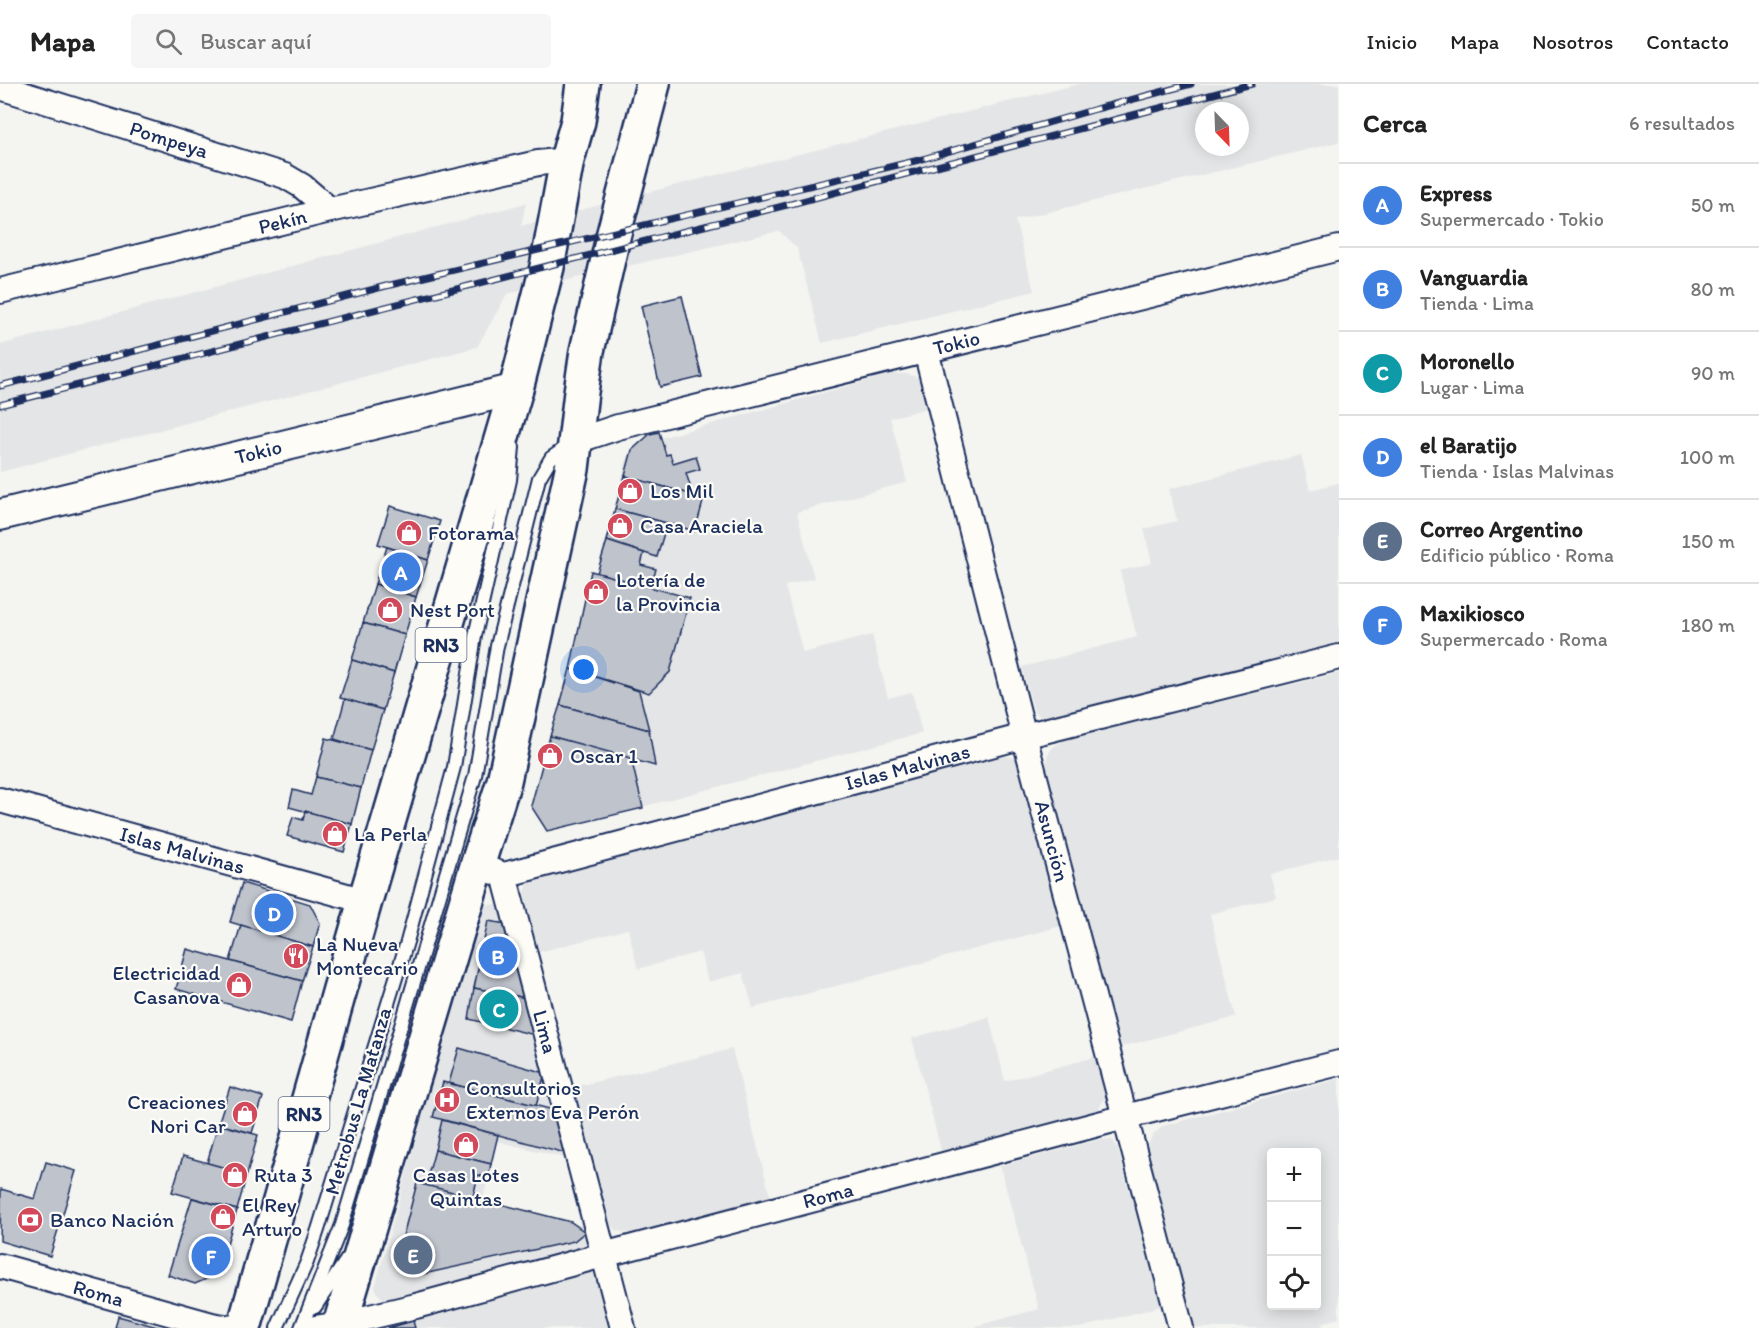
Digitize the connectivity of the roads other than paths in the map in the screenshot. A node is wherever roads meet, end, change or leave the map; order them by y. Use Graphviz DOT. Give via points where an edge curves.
graph roads {
  1 [pos="583,84"];
  2 [pos="594,84"];
  3 [pos="653,84"];
  4 [pos="0,87"];
  5 [pos="578,121"];
  6 [pos="567,160"];
  7 [pos="330,210"];
  8 [pos="1339,248"];
  9 [pos="0,291"];
  10 [pos="926,351"];
  11 [pos="516,389"];
  12 [pos="576,441"];
  13 [pos="0,515"];
  14 [pos="1339,657"];
  15 [pos="1024,736"];
  16 [pos="0,800"];
  17 [pos="491,870"];
  18 [pos="365,901"];
  19 [pos="1339,1063"];
  20 [pos="1125,1117"];
  21 [pos="371,1222"];
  22 [pos="603,1255"];
  23 [pos="0,1266"];
  24 [pos="332,1327"];
  25 [pos="231,1328"];
  26 [pos="244,1328"];
  27 [pos="277,1328"];
  28 [pos="301,1328"];
  29 [pos="622,1328"];
  30 [pos="1181,1328"];
  1 -- 5 [label="highway, RN3"];
  2 -- 5 [label="lane"];
  3 -- 12 [label="highway" via="587,351"];
  4 -- 7 [label="street, Pompeya" via="285,176"];
  5 -- 6 [label="highway, RN3"];
  6 -- 7 [label="street, Pekín" via="538,163"];
  6 -- 11 [label="highway, RN3" via="547,267"];
  7 -- 9 [label="street, Pekín"];
  8 -- 10 [label="street, Tokio"];
  10 -- 12 [label="street, Tokio" via="618,427"];
  10 -- 15 [label="street, Asunción"];
  11 -- 13 [label="street, Tokio"];
  11 -- 18 [label="highway, RN3"];
  11 -- 27 [label="lane, Metrobus La Matanza" via="510,480 475,636 454,767 322,1219"];
  12 -- 17 [label="highway" via="504,781"];
  12 -- 28 [label="lane, Metrobus La Matanza" via="550,458 539,478 496,646 474,776 342,1225"];
  14 -- 15 [label="street, Islas Malvinas"];
  15 -- 17 [label="street, Islas Malvinas"];
  15 -- 20 [label="street, Asunción"];
  16 -- 18 [label="street, Islas Malvinas"];
  17 -- 21 [label="highway"];
  17 -- 22 [label="street, Lima"];
  18 -- 26 [label="highway, RN3"];
  19 -- 20 [label="street, Roma"];
  20 -- 22 [label="street, Roma"];
  20 -- 30 [label="street, Asunción"];
  21 -- 24 [label="highway"];
  21 -- 28 [label="lane, Metrobus La Matanza"];
  22 -- 24 [label="street, Roma"];
  22 -- 29 [label="street, Lima"];
  23 -- 25 [label="street, Roma"];
}
